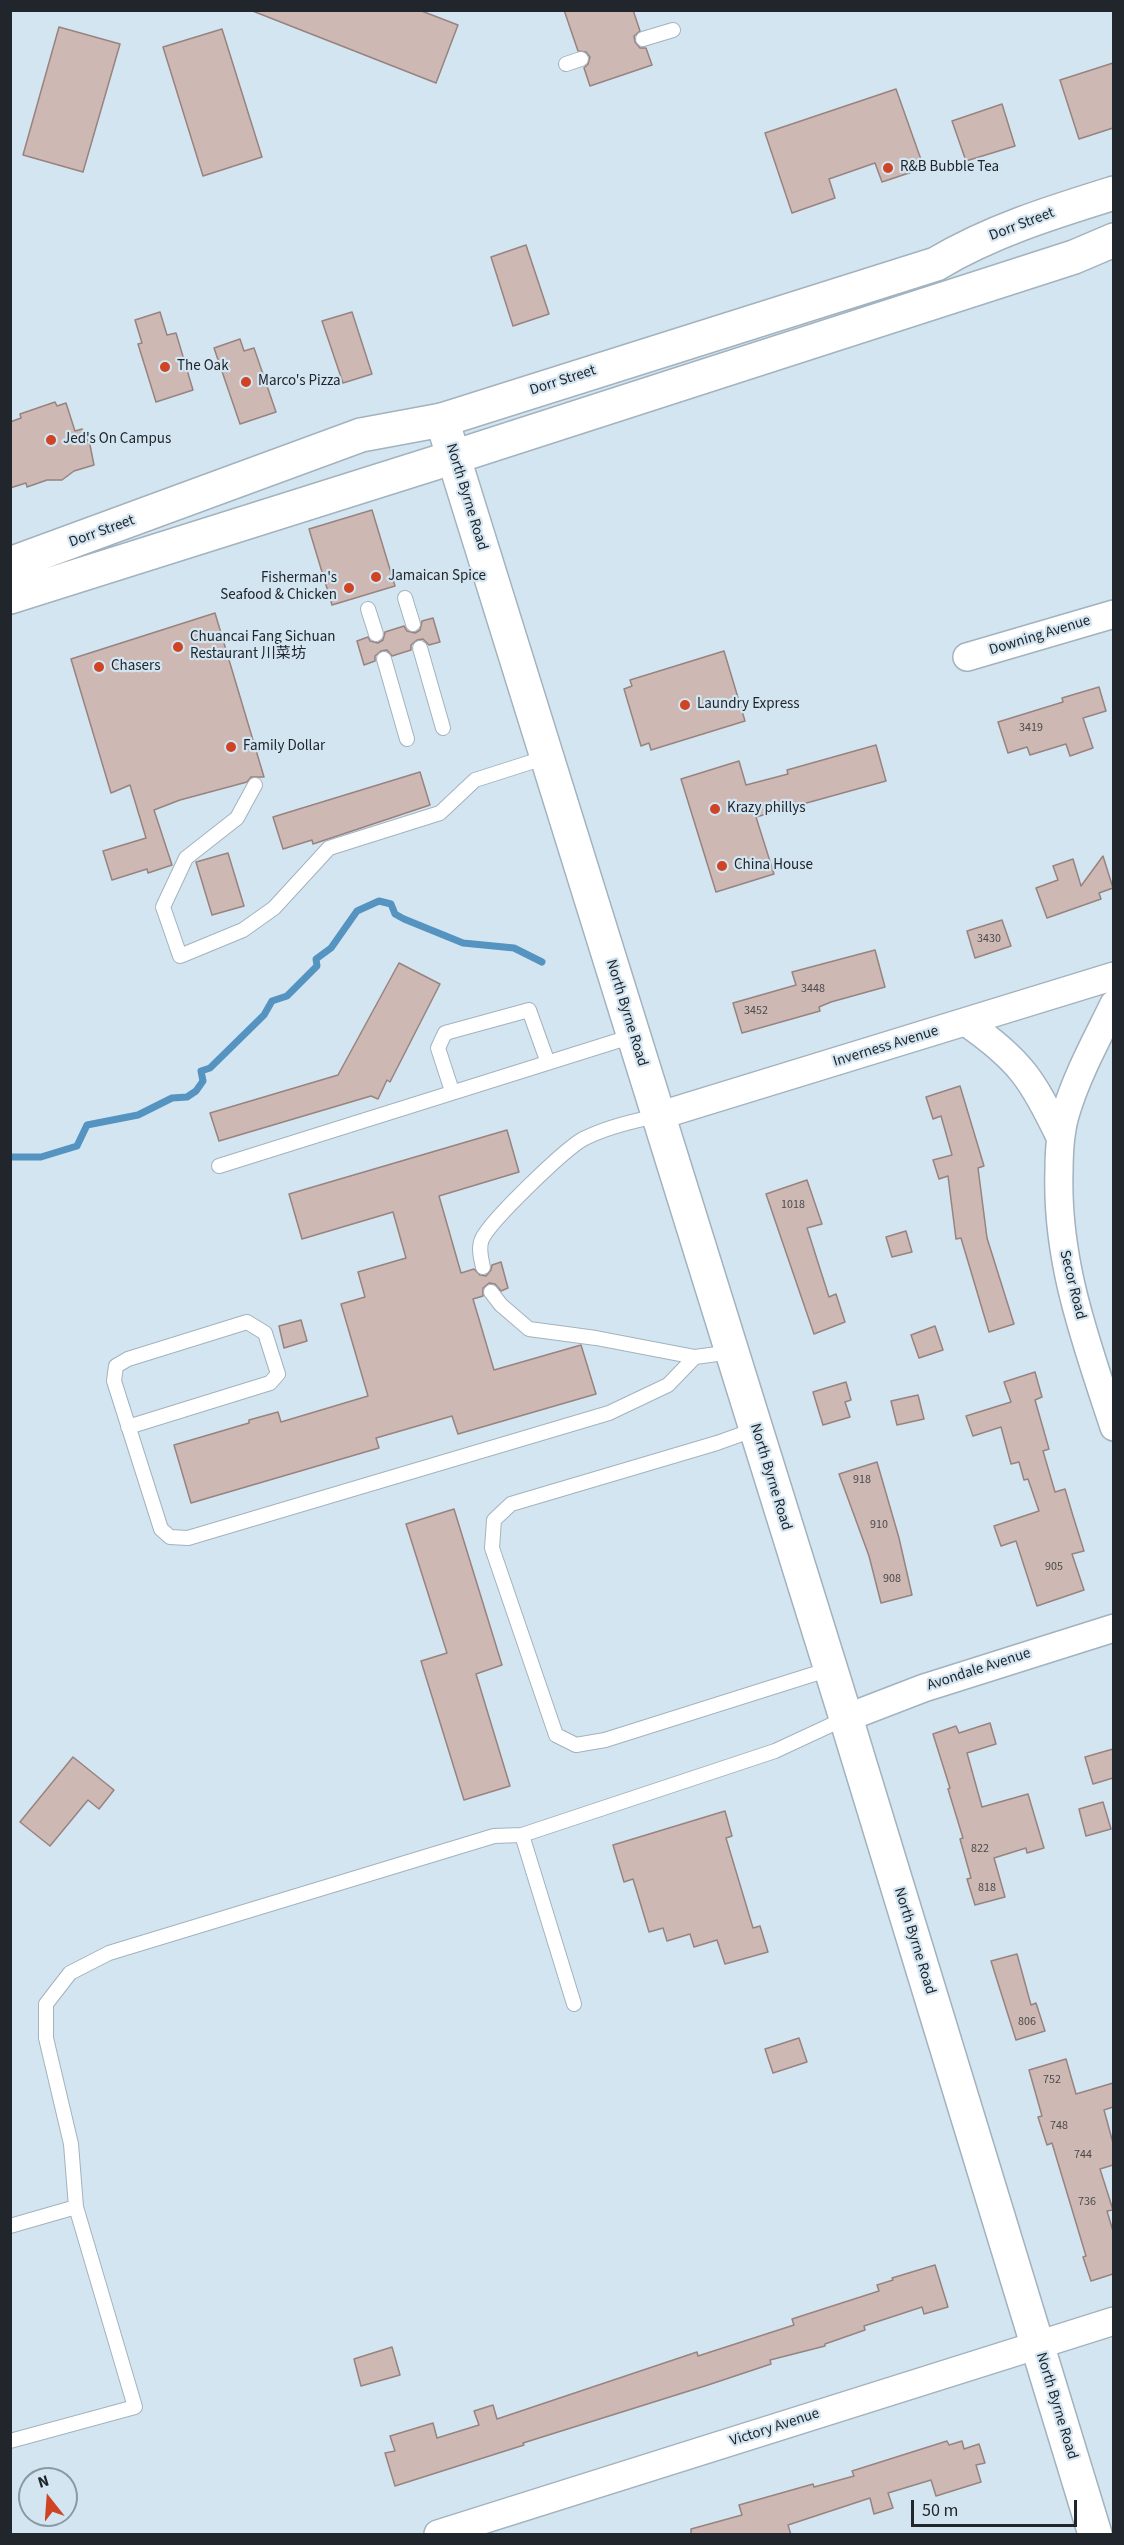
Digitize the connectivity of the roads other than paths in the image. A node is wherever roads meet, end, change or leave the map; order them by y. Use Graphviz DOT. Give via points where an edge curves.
graph roads {
  1 [pos="673,30"];
  2 [pos="643,39"];
  3 [pos="581,59"];
  4 [pos="566,64"];
  5 [pos="1113,193"];
  6 [pos="1113,240"];
  7 [pos="442,420"];
  8 [pos="454,457"];
  9 [pos="19,577"];
  10 [pos="405,597"];
  11 [pos="368,609"];
  12 [pos="1113,614"];
  13 [pos="413,624"];
  14 [pos="376,634"];
  15 [pos="420,648"];
  16 [pos="967,657"];
  17 [pos="384,658"];
  18 [pos="443,728"];
  19 [pos="407,739"];
  20 [pos="547,757"];
  21 [pos="255,785"];
  22 [pos="1113,976"];
  23 [pos="1113,1004"];
  24 [pos="967,1023"];
  25 [pos="633,1036"];
  26 [pos="548,1063"];
  27 [pos="452,1091"];
  28 [pos="658,1116"];
  29 [pos="1060,1137"];
  30 [pos="219,1166"];
  31 [pos="483,1267"];
  32 [pos="491,1292"];
  33 [pos="732,1352"];
  34 [pos="695,1357"];
  35 [pos="128,1427"];
  36 [pos="1113,1427"];
  37 [pos="756,1429"];
  38 [pos="1113,1628"];
  39 [pos="831,1669"];
  40 [pos="846,1718"];
  41 [pos="522,1835"];
  42 [pos="574,2004"];
  43 [pos="76,2207"];
  44 [pos="10,2226"];
  45 [pos="1113,2321"];
  46 [pos="1038,2345"];
  47 [pos="10,2441"];
  48 [pos="438,2535"];
  49 [pos="1095,2535"];
  1 -- 2 [label="lane"];
  3 -- 4 [label="lane"];
  5 -- 7 [label="main road, Dorr Street" via="1030,220 936,264"];
  6 -- 8 [label="main road, Dorr Street" via="1074,257"];
  7 -- 8 [label="main road, North Byrne Road"];
  7 -- 9 [label="main road, Dorr Street" via="361,435 240,478 131,521"];
  8 -- 9 [label="main road, Dorr Street"];
  8 -- 20 [label="main road, North Byrne Road"];
  10 -- 13 [label="lane"];
  11 -- 14 [label="lane"];
  12 -- 16 [label="street, Downing Avenue"];
  15 -- 18 [label="lane"];
  17 -- 19 [label="lane"];
  20 -- 21 [label="lane" via="475,780 440,813 328,848 274,908 243,930 180,956 163,907 186,858 237,818"];
  20 -- 25 [label="main road, North Byrne Road"];
  22 -- 24 [label="street, Inverness Avenue"];
  23 -- 29 [label="street, Secor Road" via="1073,1091"];
  24 -- 28 [label="street, Inverness Avenue"];
  24 -- 29 [label="street, Secor Road" via="995,1043 1025,1073"];
  25 -- 26 [label="lane"];
  25 -- 28 [label="main road, North Byrne Road"];
  26 -- 27 [label="lane"];
  26 -- 27 [label="lane" via="529,1010 445,1033 438,1048"];
  27 -- 30 [label="lane"];
  28 -- 31 [label="lane" via="623,1123 567,1150 492,1225 480,1249"];
  28 -- 33 [label="main road, North Byrne Road"];
  29 -- 36 [label="street, Secor Road" via="1061,1241 1088,1349"];
  32 -- 34 [label="lane" via="529,1329"];
  33 -- 34 [label="lane"];
  33 -- 37 [label="main road, North Byrne Road"];
  34 -- 35 [label="lane" via="668,1385 609,1413 188,1538 170,1537 160,1529"];
  35 -- 35 [label="lane" via="114,1381 116,1366 248,1322 265,1333 278,1374 270,1383"];
  37 -- 39 [label="main road, North Byrne Road"];
  37 -- 39 [label="lane" via="511,1504 494,1520 492,1548 556,1735 576,1745 605,1740"];
  38 -- 40 [label="street, Avondale Avenue" via="924,1688"];
  39 -- 40 [label="main road, North Byrne Road"];
  40 -- 41 [label="lane" via="775,1751"];
  40 -- 46 [label="main road, North Byrne Road"];
  41 -- 42 [label="lane"];
  41 -- 43 [label="lane" via="494,1836 110,1953 70,1973 46,2004 46,2038 72,2144"];
  43 -- 44 [label="lane"];
  43 -- 47 [label="lane" via="135,2407"];
  45 -- 46 [label="street, Victory Avenue"];
  46 -- 48 [label="street, Victory Avenue"];
  46 -- 49 [label="main road, North Byrne Road"];
}
